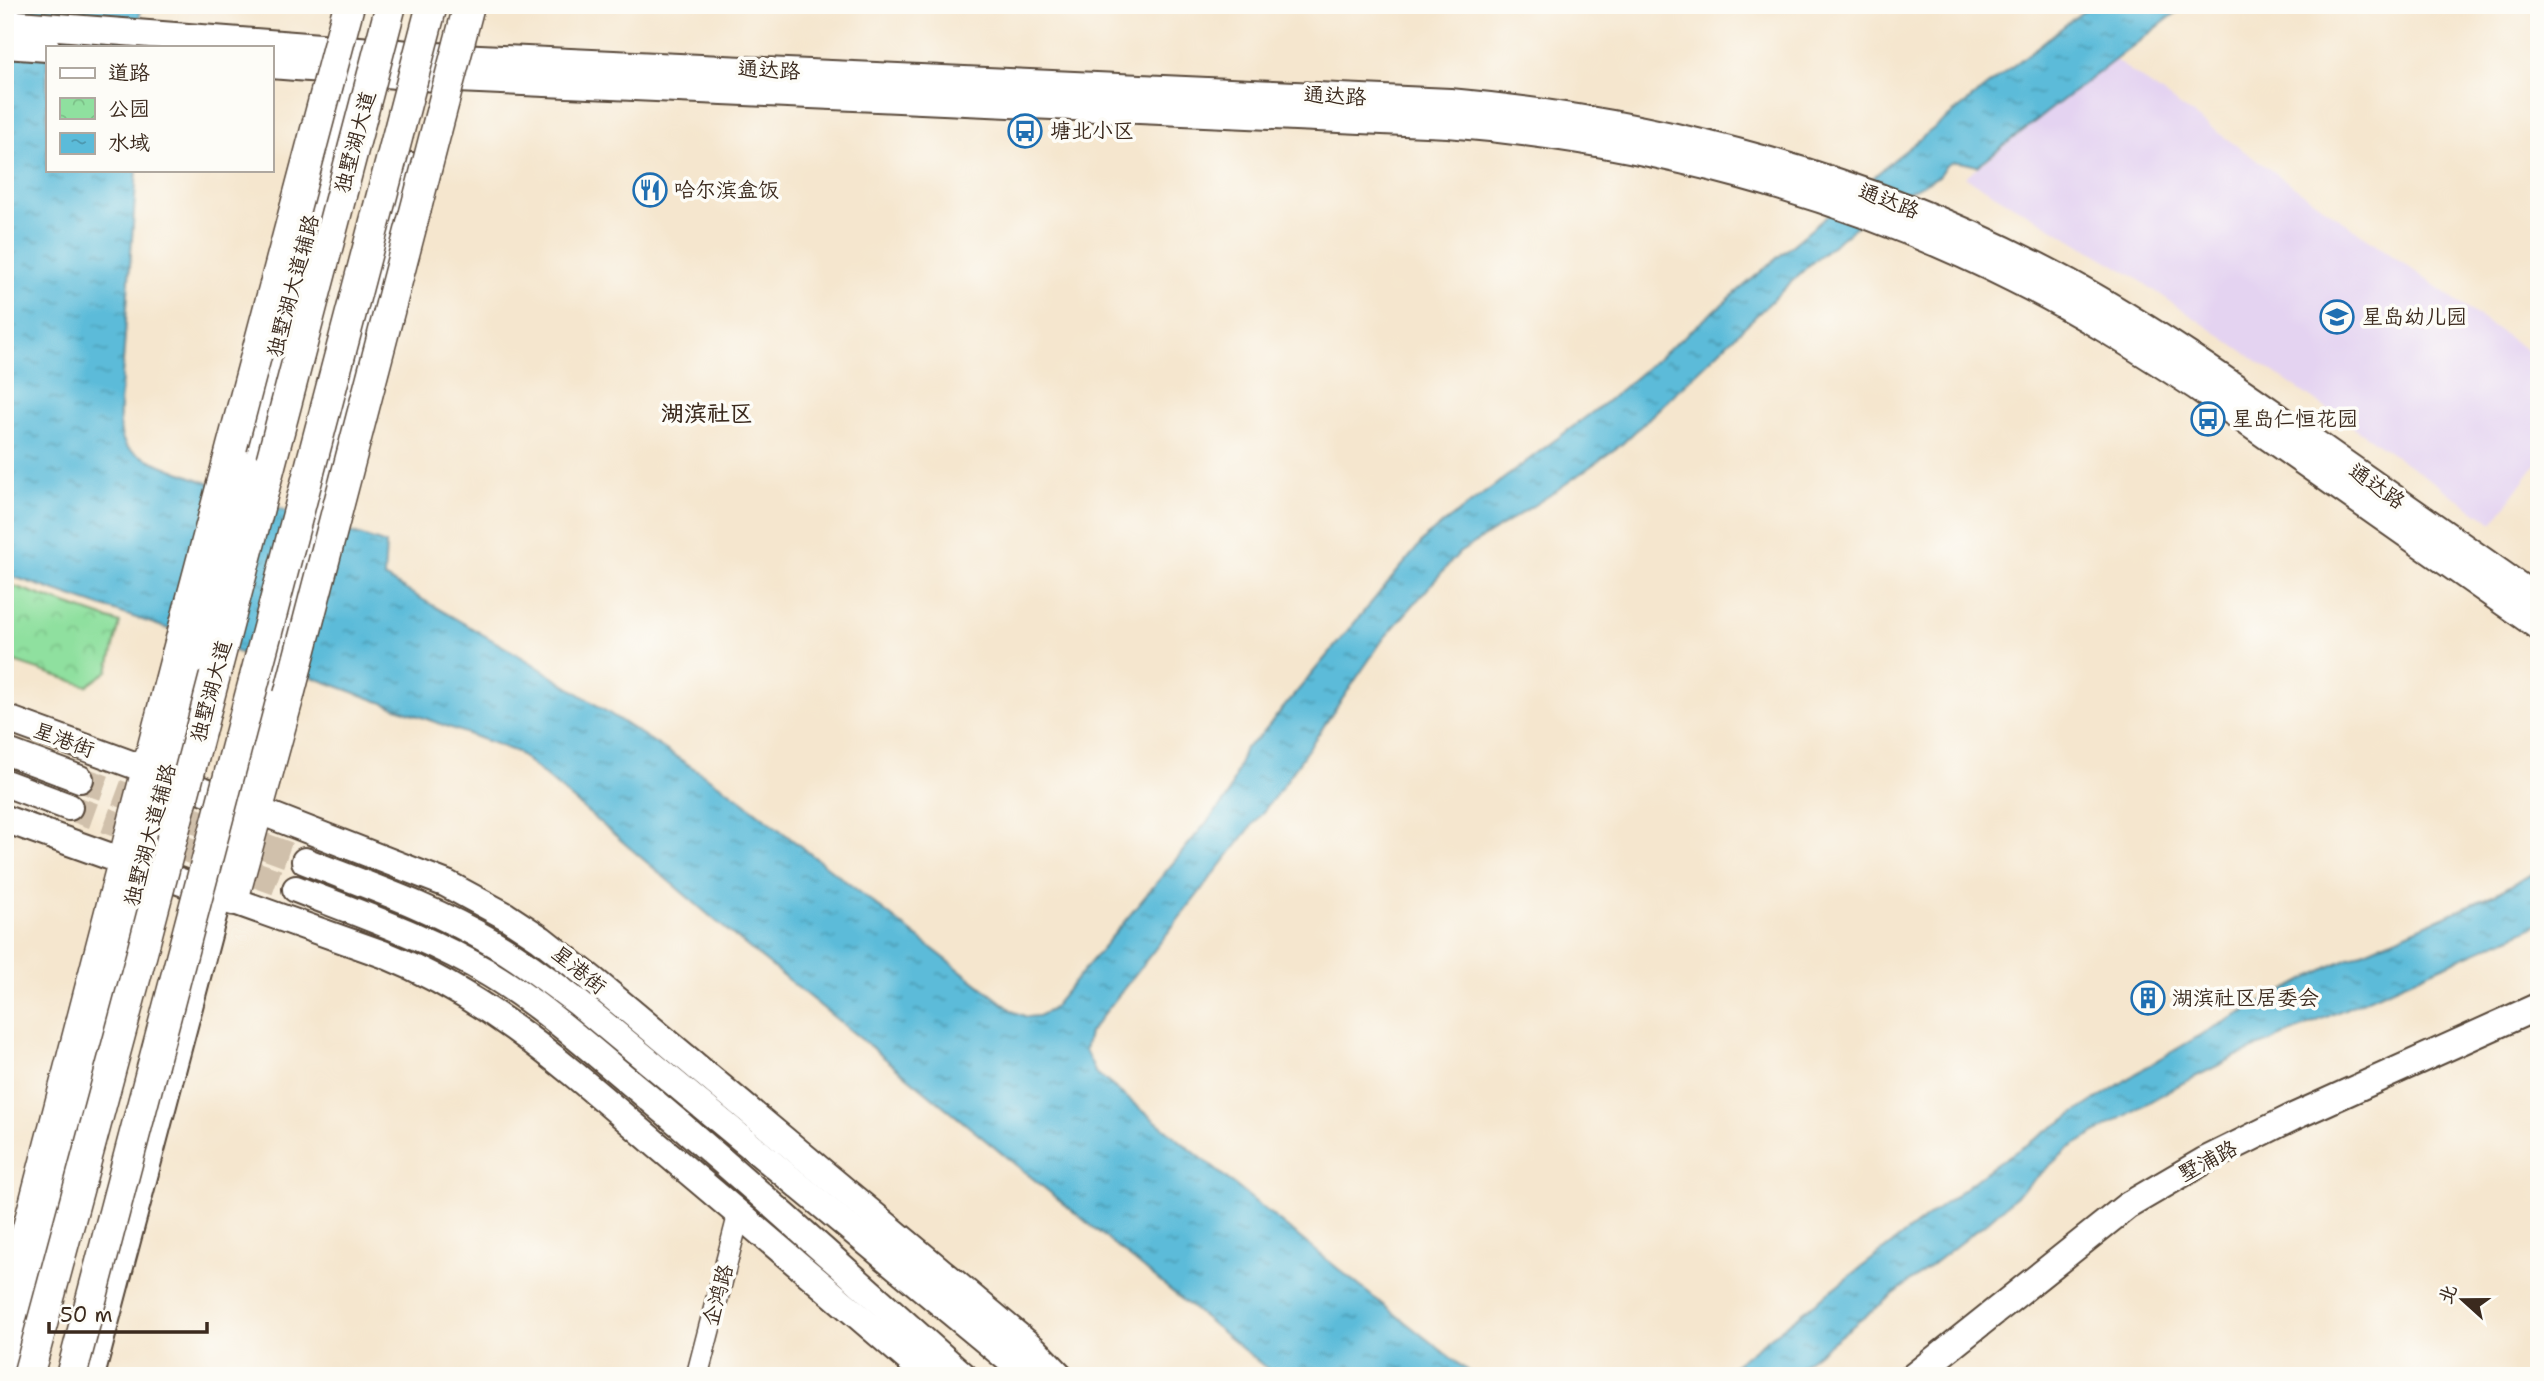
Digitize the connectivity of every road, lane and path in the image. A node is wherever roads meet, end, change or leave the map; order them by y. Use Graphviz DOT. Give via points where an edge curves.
graph roads {
  1 [pos="349,5"];
  2 [pos="391,5"];
  3 [pos="432,5"];
  4 [pos="469,5"];
  5 [pos="5,23"];
  6 [pos="5,45"];
  7 [pos="250,46"];
  8 [pos="46,48"];
  9 [pos="273,49"];
  10 [pos="352,60"];
  11 [pos="273,65"];
  12 [pos="438,67"];
  13 [pos="1844,195"];
  14 [pos="2539,600"];
  15 [pos="2539,627"];
  16 [pos="185,658"];
  17 [pos="282,687"];
  18 [pos="5,718"];
  19 [pos="5,751"];
  20 [pos="157,773"];
  21 [pos="79,779"];
  22 [pos="5,783"];
  23 [pos="69,807"];
  24 [pos="250,808"];
  25 [pos="5,819"];
  26 [pos="305,861"];
  27 [pos="132,866"];
  28 [pos="296,889"];
  29 [pos="226,898"];
  30 [pos="2539,1006"];
  31 [pos="739,1214"];
  32 [pos="5,1317"];
  33 [pos="7,1376"];
  34 [pos="28,1376"];
  35 [pos="71,1376"];
  36 [pos="91,1376"];
  37 [pos="697,1376"];
  38 [pos="929,1376"];
  39 [pos="964,1376"];
  40 [pos="1032,1376"];
  41 [pos="1060,1376"];
  42 [pos="1914,1376"];
  1 -- 16 [label="highway, bridge"];
  2 -- 34 [label="highway, 独墅湖大道, bridge"];
  3 -- 35 [label="highway, 独墅湖大道, bridge"];
  4 -- 17 [label="highway, bridge"];
  5 -- 7 [label="main road, 通达路" via="163,34"];
  6 -- 8 [label="main road"];
  9 -- 10 [label="main road, 通达路"];
  10 -- 11 [label="main road, 通达路"];
  10 -- 12 [label="main road, 通达路"];
  10 -- 16 [label="main road, 独墅湖大道辅路, bridge" via="246,464"];
  12 -- 13 [label="main road, 通达路" via="1489,127 1570,138 1786,188"];
  12 -- 17 [label="main road" via="320,512"];
  13 -- 14 [label="main road, 通达路" via="1895,202 2023,259 2147,328"];
  13 -- 15 [label="main road, 通达路" via="1871,217 2014,278 2135,347"];
  16 -- 20 [label="highway"];
  17 -- 24 [label="highway"];
  18 -- 20 [label="main road, 星港街"];
  19 -- 21 [label="main road, 星港街"];
  20 -- 24 [label="main road, 星港街"];
  20 -- 27 [label="highway"];
  22 -- 23 [label="main road"];
  24 -- 29 [label="highway"];
  24 -- 41 [label="main road, 星港街" via="447,884 541,939 1035,1350"];
  25 -- 27 [label="main road"];
  26 -- 40 [label="main road, 星港街" via="408,901 523,962"];
  27 -- 29 [label="main road"];
  27 -- 32 [label="highway" via="67,1079"];
  27 -- 33 [label="main road, 独墅湖大道辅路"];
  28 -- 39 [label="main road" via="435,946 514,990 673,1118"];
  29 -- 31 [label="main road" via="383,954 461,990 540,1045"];
  29 -- 36 [label="main road"];
  30 -- 42 [label="main road, 墅浦路" via="2293,1117 2127,1206"];
  31 -- 37 [label="street, 企鸿路"];
  31 -- 38 [label="main road"];
}
